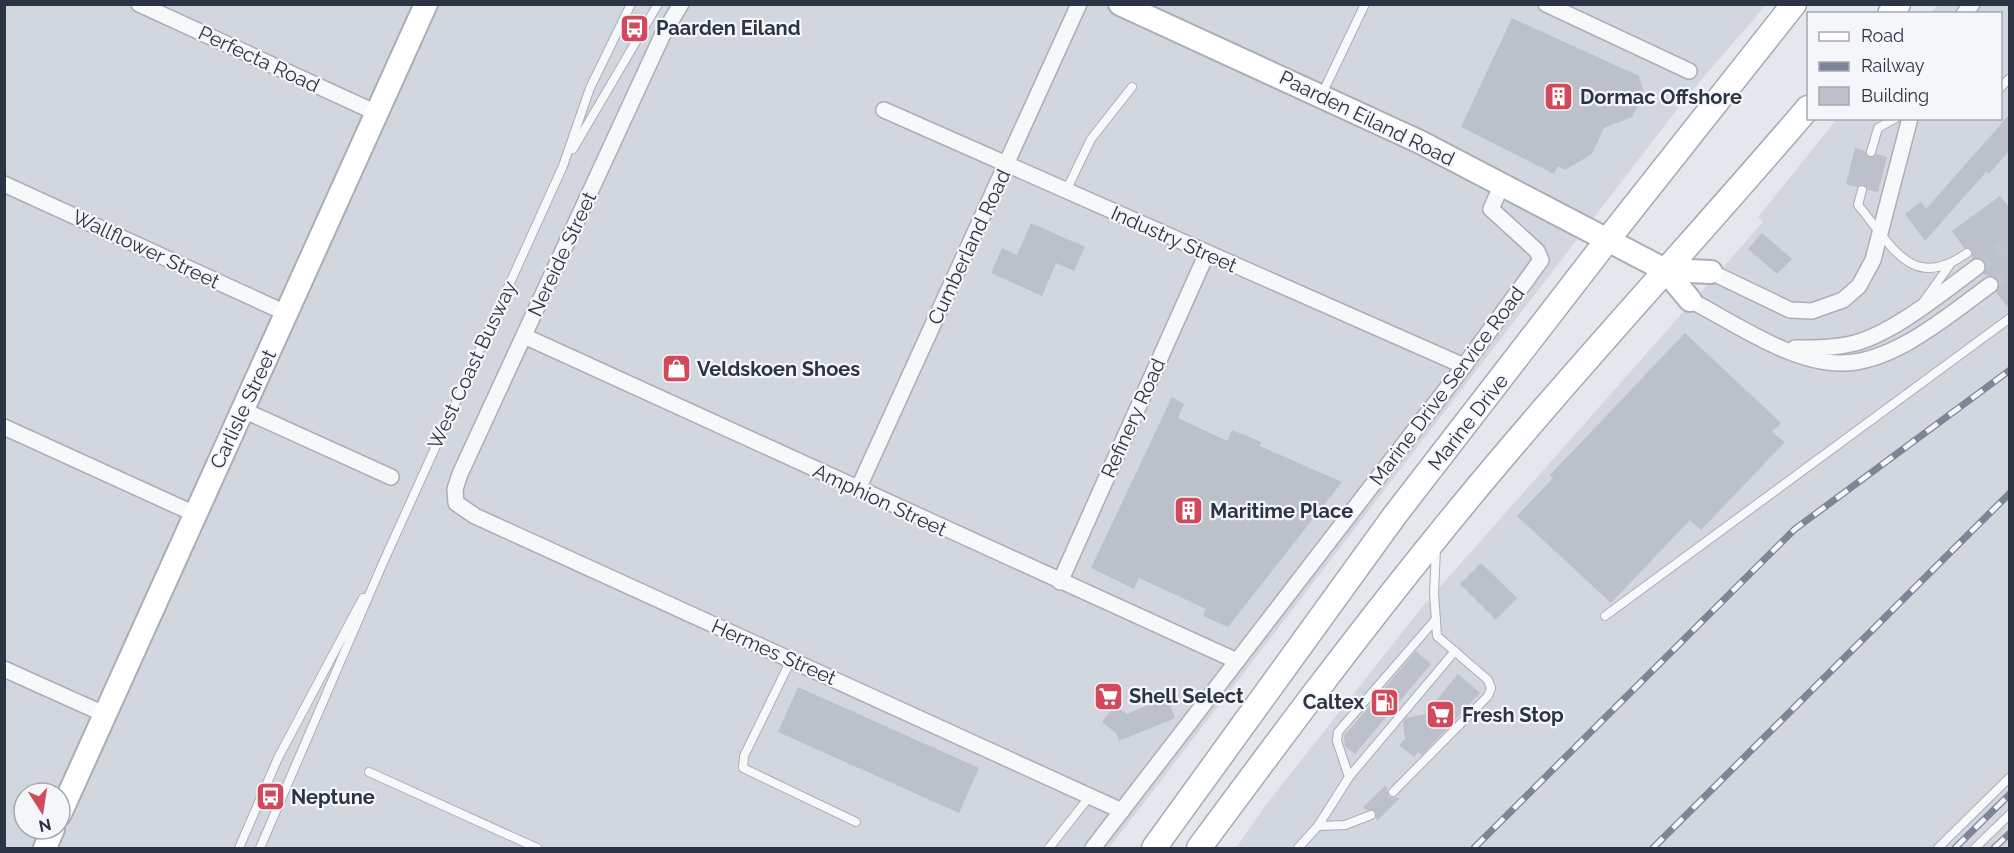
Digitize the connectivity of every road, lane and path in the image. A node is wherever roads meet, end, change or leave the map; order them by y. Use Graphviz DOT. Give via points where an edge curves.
graph roads {
  1 [pos="139,4"];
  2 [pos="426,4"];
  3 [pos="631,4"];
  4 [pos="658,4"];
  5 [pos="681,4"];
  6 [pos="1079,4"];
  7 [pos="1120,4"];
  8 [pos="1365,4"];
  9 [pos="1545,4"];
  10 [pos="1794,4"];
  11 [pos="1689,71"];
  12 [pos="1132,87"];
  13 [pos="1321,95"];
  14 [pos="884,110"];
  15 [pos="1807,110"];
  16 [pos="379,114"];
  17 [pos="1892,120"];
  18 [pos="1909,120"];
  19 [pos="1871,152"];
  20 [pos="1006,165"];
  21 [pos="563,166"];
  22 [pos="4,184"];
  23 [pos="1502,184"];
  24 [pos="1862,190"];
  25 [pos="1066,191"];
  26 [pos="1881,232"];
  27 [pos="1609,238"];
  28 [pos="1207,253"];
  29 [pos="1967,253"];
  30 [pos="1949,266"];
  31 [pos="1977,267"];
  32 [pos="1665,270"];
  33 [pos="1712,272"];
  34 [pos="1990,285"];
  35 [pos="1690,300"];
  36 [pos="1918,309"];
  37 [pos="288,314"];
  38 [pos="2010,318"];
  39 [pos="524,336"];
  40 [pos="1781,347"];
  41 [pos="1464,366"];
  42 [pos="243,410"];
  43 [pos="4,427"];
  44 [pos="391,477"];
  45 [pos="858,489"];
  46 [pos="459,507"];
  47 [pos="195,514"];
  48 [pos="1436,538"];
  49 [pos="382,566"];
  50 [pos="1060,582"];
  51 [pos="1605,616"];
  52 [pos="1436,619"];
  53 [pos="1455,651"];
  54 [pos="791,660"];
  55 [pos="1237,661"];
  56 [pos="4,669"];
  57 [pos="104,714"];
  58 [pos="369,772"];
  59 [pos="1349,777"];
  60 [pos="2010,777"];
  61 [pos="72,787"];
  62 [pos="1393,792"];
  63 [pos="1090,796"];
  64 [pos="1122,811"];
  65 [pos="2010,814"];
  66 [pos="1371,815"];
  67 [pos="856,822"];
  68 [pos="1318,826"];
  69 [pos="239,849"];
  70 [pos="260,849"];
  71 [pos="537,849"];
  72 [pos="1048,849"];
  73 [pos="1094,849"];
  74 [pos="1154,849"];
  75 [pos="1199,849"];
  76 [pos="1298,849"];
  77 [pos="1938,849"];
  78 [pos="1975,849"];
  1 -- 16 [label="street, Perfecta Road"];
  2 -- 16 [label="street, Carlisle Street"];
  3 -- 21 [label="lane, West Coast Busway" via="590,88"];
  4 -- 21 [label="lane, West Coast Busway"];
  5 -- 39 [label="street, Nereide Street" via="662,36"];
  6 -- 20 [label="street, Cumberland Road"];
  7 -- 13 [label="street, Paarden Eiland Road"];
  8 -- 13 [label="lane"];
  9 -- 11 [label="street"];
  10 -- 27 [label="main road, Marine Drive"];
  12 -- 25 [label="lane" via="1091,139"];
  13 -- 23 [label="street, Paarden Eiland Road"];
  14 -- 20 [label="street, Industry Street"];
  15 -- 32 [label="main road"];
  16 -- 37 [label="street, Carlisle Street"];
  17 -- 19 [label="lane" via="1878,128"];
  18 -- 26 [label="street"];
  20 -- 25 [label="street, Industry Street"];
  20 -- 45 [label="street, Cumberland Road"];
  21 -- 49 [label="lane, West Coast Busway"];
  22 -- 37 [label="street, Wallflower Street"];
  23 -- 27 [label="street, Paarden Eiland Road"];
  23 -- 41 [label="street, Marine Drive Service Road" via="1491,209 1538,251 1541,260"];
  24 -- 26 [label="lane" via="1858,205"];
  25 -- 28 [label="street, Industry Street"];
  26 -- 30 [label="lane" via="1905,260 1917,267 1930,270"];
  26 -- 33 [label="street" via="1873,260 1859,286 1843,300 1812,311 1790,310"];
  27 -- 32 [label="street, Paarden Eiland Road"];
  27 -- 74 [label="main road, Marine Drive" via="1395,515"];
  28 -- 41 [label="street, Industry Street"];
  28 -- 50 [label="street, Refinery Road"];
  29 -- 30 [label="lane"];
  30 -- 36 [label="lane"];
  31 -- 36 [label="street"];
  32 -- 33 [label="street"];
  32 -- 35 [label="street"];
  32 -- 48 [label="main road"];
  34 -- 40 [label="street" via="1921,334 1872,358 1833,363"];
  35 -- 40 [label="street"];
  36 -- 40 [label="street" via="1858,342 1818,348"];
  37 -- 42 [label="street, Carlisle Street"];
  38 -- 51 [label="lane"];
  39 -- 45 [label="street, Amphion Street"];
  39 -- 46 [label="street, Nereide Street" via="460,474 455,489"];
  41 -- 55 [label="street, Marine Drive Service Road"];
  42 -- 44 [label="street"];
  42 -- 47 [label="street, Carlisle Street"];
  43 -- 47 [label="street"];
  45 -- 50 [label="street, Amphion Street"];
  46 -- 54 [label="street, Hermes Street"];
  47 -- 57 [label="street, Carlisle Street"];
  48 -- 52 [label="lane"];
  48 -- 75 [label="main road"];
  49 -- 69 [label="lane, West Coast Busway" via="278,758"];
  49 -- 70 [label="lane, West Coast Busway"];
  50 -- 55 [label="street, Amphion Street"];
  52 -- 53 [label="lane" via="1437,636"];
  52 -- 59 [label="lane" via="1338,732 1336,741"];
  53 -- 59 [label="lane"];
  53 -- 62 [label="lane" via="1488,680 1488,696"];
  54 -- 63 [label="street, Hermes Street"];
  54 -- 67 [label="lane" via="744,756 743,768"];
  55 -- 64 [label="street, Marine Drive Service Road"];
  56 -- 57 [label="street"];
  57 -- 61 [label="street, Carlisle Street"];
  58 -- 71 [label="lane"];
  59 -- 68 [label="lane"];
  60 -- 77 [label="lane"];
  63 -- 64 [label="street, Hermes Street"];
  63 -- 72 [label="lane"];
  64 -- 73 [label="street, Marine Drive Service Road"];
  65 -- 78 [label="lane"];
  66 -- 68 [label="lane" via="1345,825"];
  68 -- 76 [label="lane"];
}
